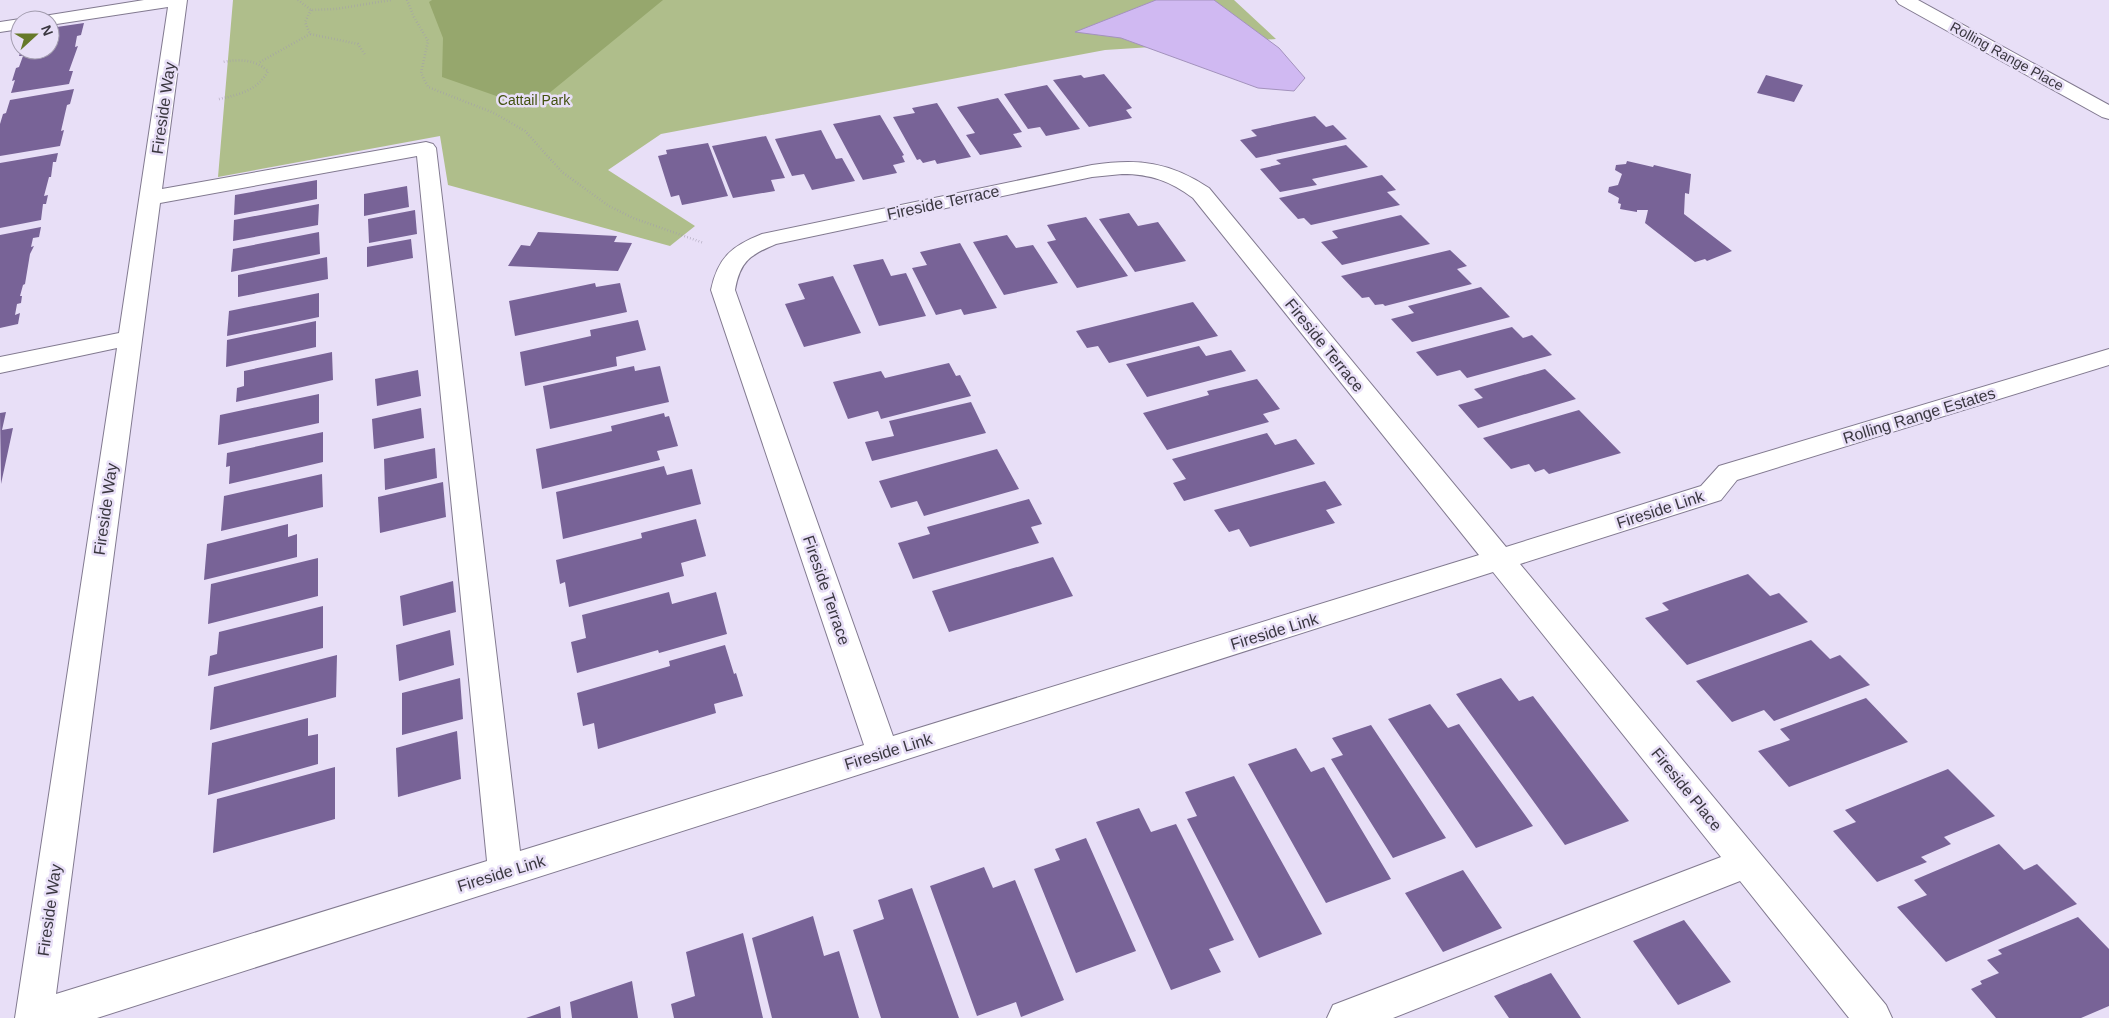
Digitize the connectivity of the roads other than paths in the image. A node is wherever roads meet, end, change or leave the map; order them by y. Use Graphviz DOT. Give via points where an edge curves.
graph roads {
  1 [pos="178,0"];
  2 [pos="1904,0"];
  3 [pos="60,18"];
  4 [pos="2109,113"];
  5 [pos="150,198"];
  6 [pos="130,338"];
  7 [pos="2109,357"];
  8 [pos="0,365"];
  9 [pos="1728,473"];
  10 [pos="1500,560"];
  11 [pos="883,753"];
  12 [pos="1747,863"];
  13 [pos="505,871"];
  14 [pos="34,1018"];
  15 [pos="39,1018"];
  16 [pos="1346,1018"];
  17 [pos="1873,1018"];
  1 -- 3 [label="street"];
  1 -- 5 [label="street, Fireside Way"];
  2 -- 4 [label="street, Rolling Range Place"];
  5 -- 6 [label="street, Fireside Way"];
  5 -- 13 [label="street" via="426,148"];
  6 -- 8 [label="street"];
  6 -- 14 [label="street, Fireside Way"];
  7 -- 9 [label="street, Rolling Range Estates"];
  9 -- 10 [label="street, Fireside Link" via="1711,493"];
  10 -- 11 [label="street, Fireside Link"];
  10 -- 11 [label="street, Fireside Terrace" via="1200,193 1178,176 1137,166 1092,171 770,239 737,255 724,276 723,290"];
  10 -- 12 [label="street, Fireside Place"];
  11 -- 13 [label="street, Fireside Link"];
  12 -- 16 [label="street"];
  12 -- 17 [label="street, Fireside Place"];
  13 -- 15 [label="street, Fireside Link"];
}
